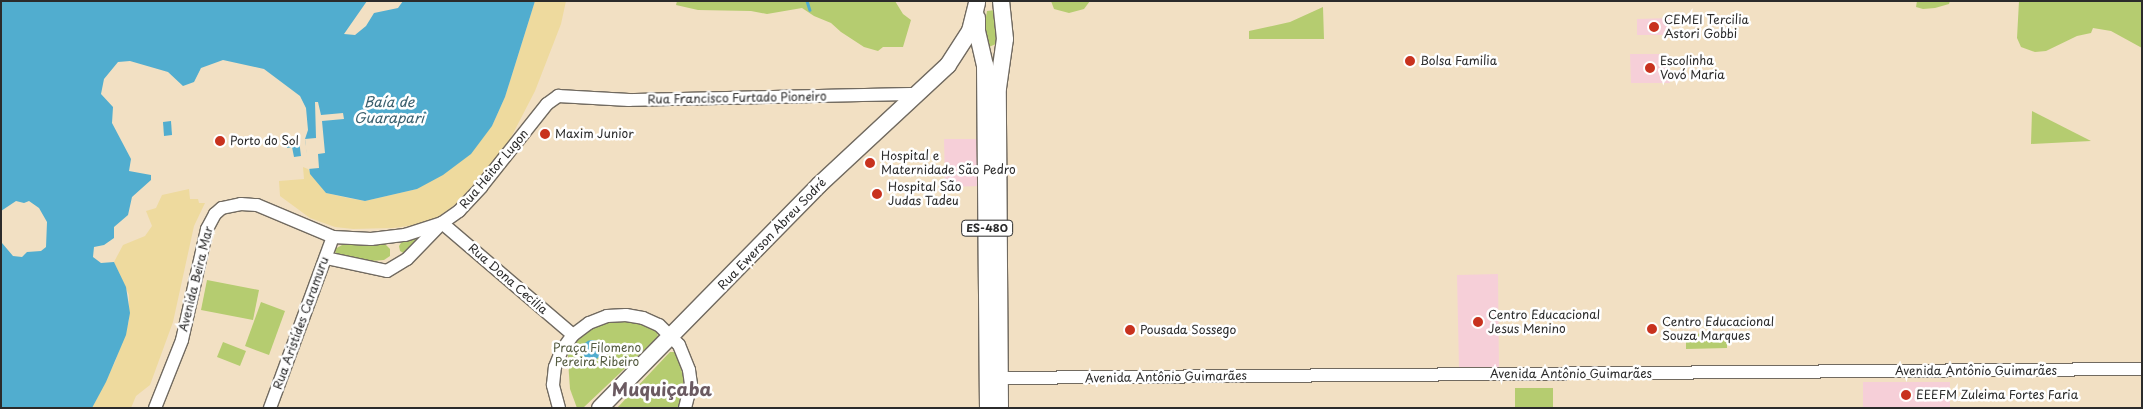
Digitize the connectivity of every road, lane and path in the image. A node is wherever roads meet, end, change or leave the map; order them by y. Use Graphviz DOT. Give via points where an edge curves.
graph roads {
  1 [pos="1001,1"];
  2 [pos="978,2"];
  3 [pos="1003,52"];
  4 [pos="984,54"];
  5 [pos="948,65"];
  6 [pos="916,94"];
  7 [pos="558,96"];
  8 [pos="442,223"];
  9 [pos="333,237"];
  10 [pos="993,253"];
  11 [pos="326,258"];
  12 [pos="573,335"];
  13 [pos="672,336"];
  14 [pos="2142,369"];
  15 [pos="994,378"];
  16 [pos="155,408"];
  17 [pos="270,408"];
  18 [pos="559,408"];
  19 [pos="600,408"];
  20 [pos="685,408"];
  21 [pos="988,408"];
  22 [pos="1000,408"];
  1 -- 3 [label="main road, ES-480" via="1005,28"];
  2 -- 4 [label="main road, ES-480" via="977,31"];
  2 -- 5 [label="main road, Rua Ewerson Abreu Sodré" via="970,31"];
  3 -- 4 [label="main road, Rua Ewerson Abreu Sodré"];
  3 -- 10 [label="main road, ES-480" via="998,88"];
  4 -- 5 [label="main road, Rua Ewerson Abreu Sodré" via="966,56"];
  4 -- 10 [label="main road, ES-480"];
  5 -- 6 [label="main road, Rua Ewerson Abreu Sodré"];
  6 -- 7 [label="street, Rua Francisco Furtado Pioneiro" via="629,100"];
  6 -- 13 [label="main road, Rua Ewerson Abreu Sodré" via="819,185"];
  7 -- 8 [label="street, Rua Heitor Lugon" via="547,104 469,201"];
  8 -- 9 [label="street, Rua Heitor Lugon" via="389,238"];
  8 -- 11 [label="street" via="407,259 387,271"];
  8 -- 12 [label="street, Rua Dona Cecilia"];
  9 -- 11 [label="street, Rua Aristídes Caramuru"];
  9 -- 16 [label="street, Avenida Beira Mar" via="251,204 231,205 215,214 207,229 182,340"];
  10 -- 15 [label="main road, ES-480"];
  11 -- 17 [label="street, Rua Aristídes Caramuru"];
  12 -- 13 [label="street" via="589,323 607,316 626,315 651,322"];
  12 -- 18 [label="street" via="555,367 553,385"];
  13 -- 19 [label="main road, Rua Ewerson Abreu Sodré"];
  13 -- 20 [label="street" via="685,356 689,370"];
  14 -- 15 [label="street, Avenida Antônio Guimarães"];
  15 -- 21 [label="main road, ES-480"];
  15 -- 22 [label="main road, ES-480"];
}
